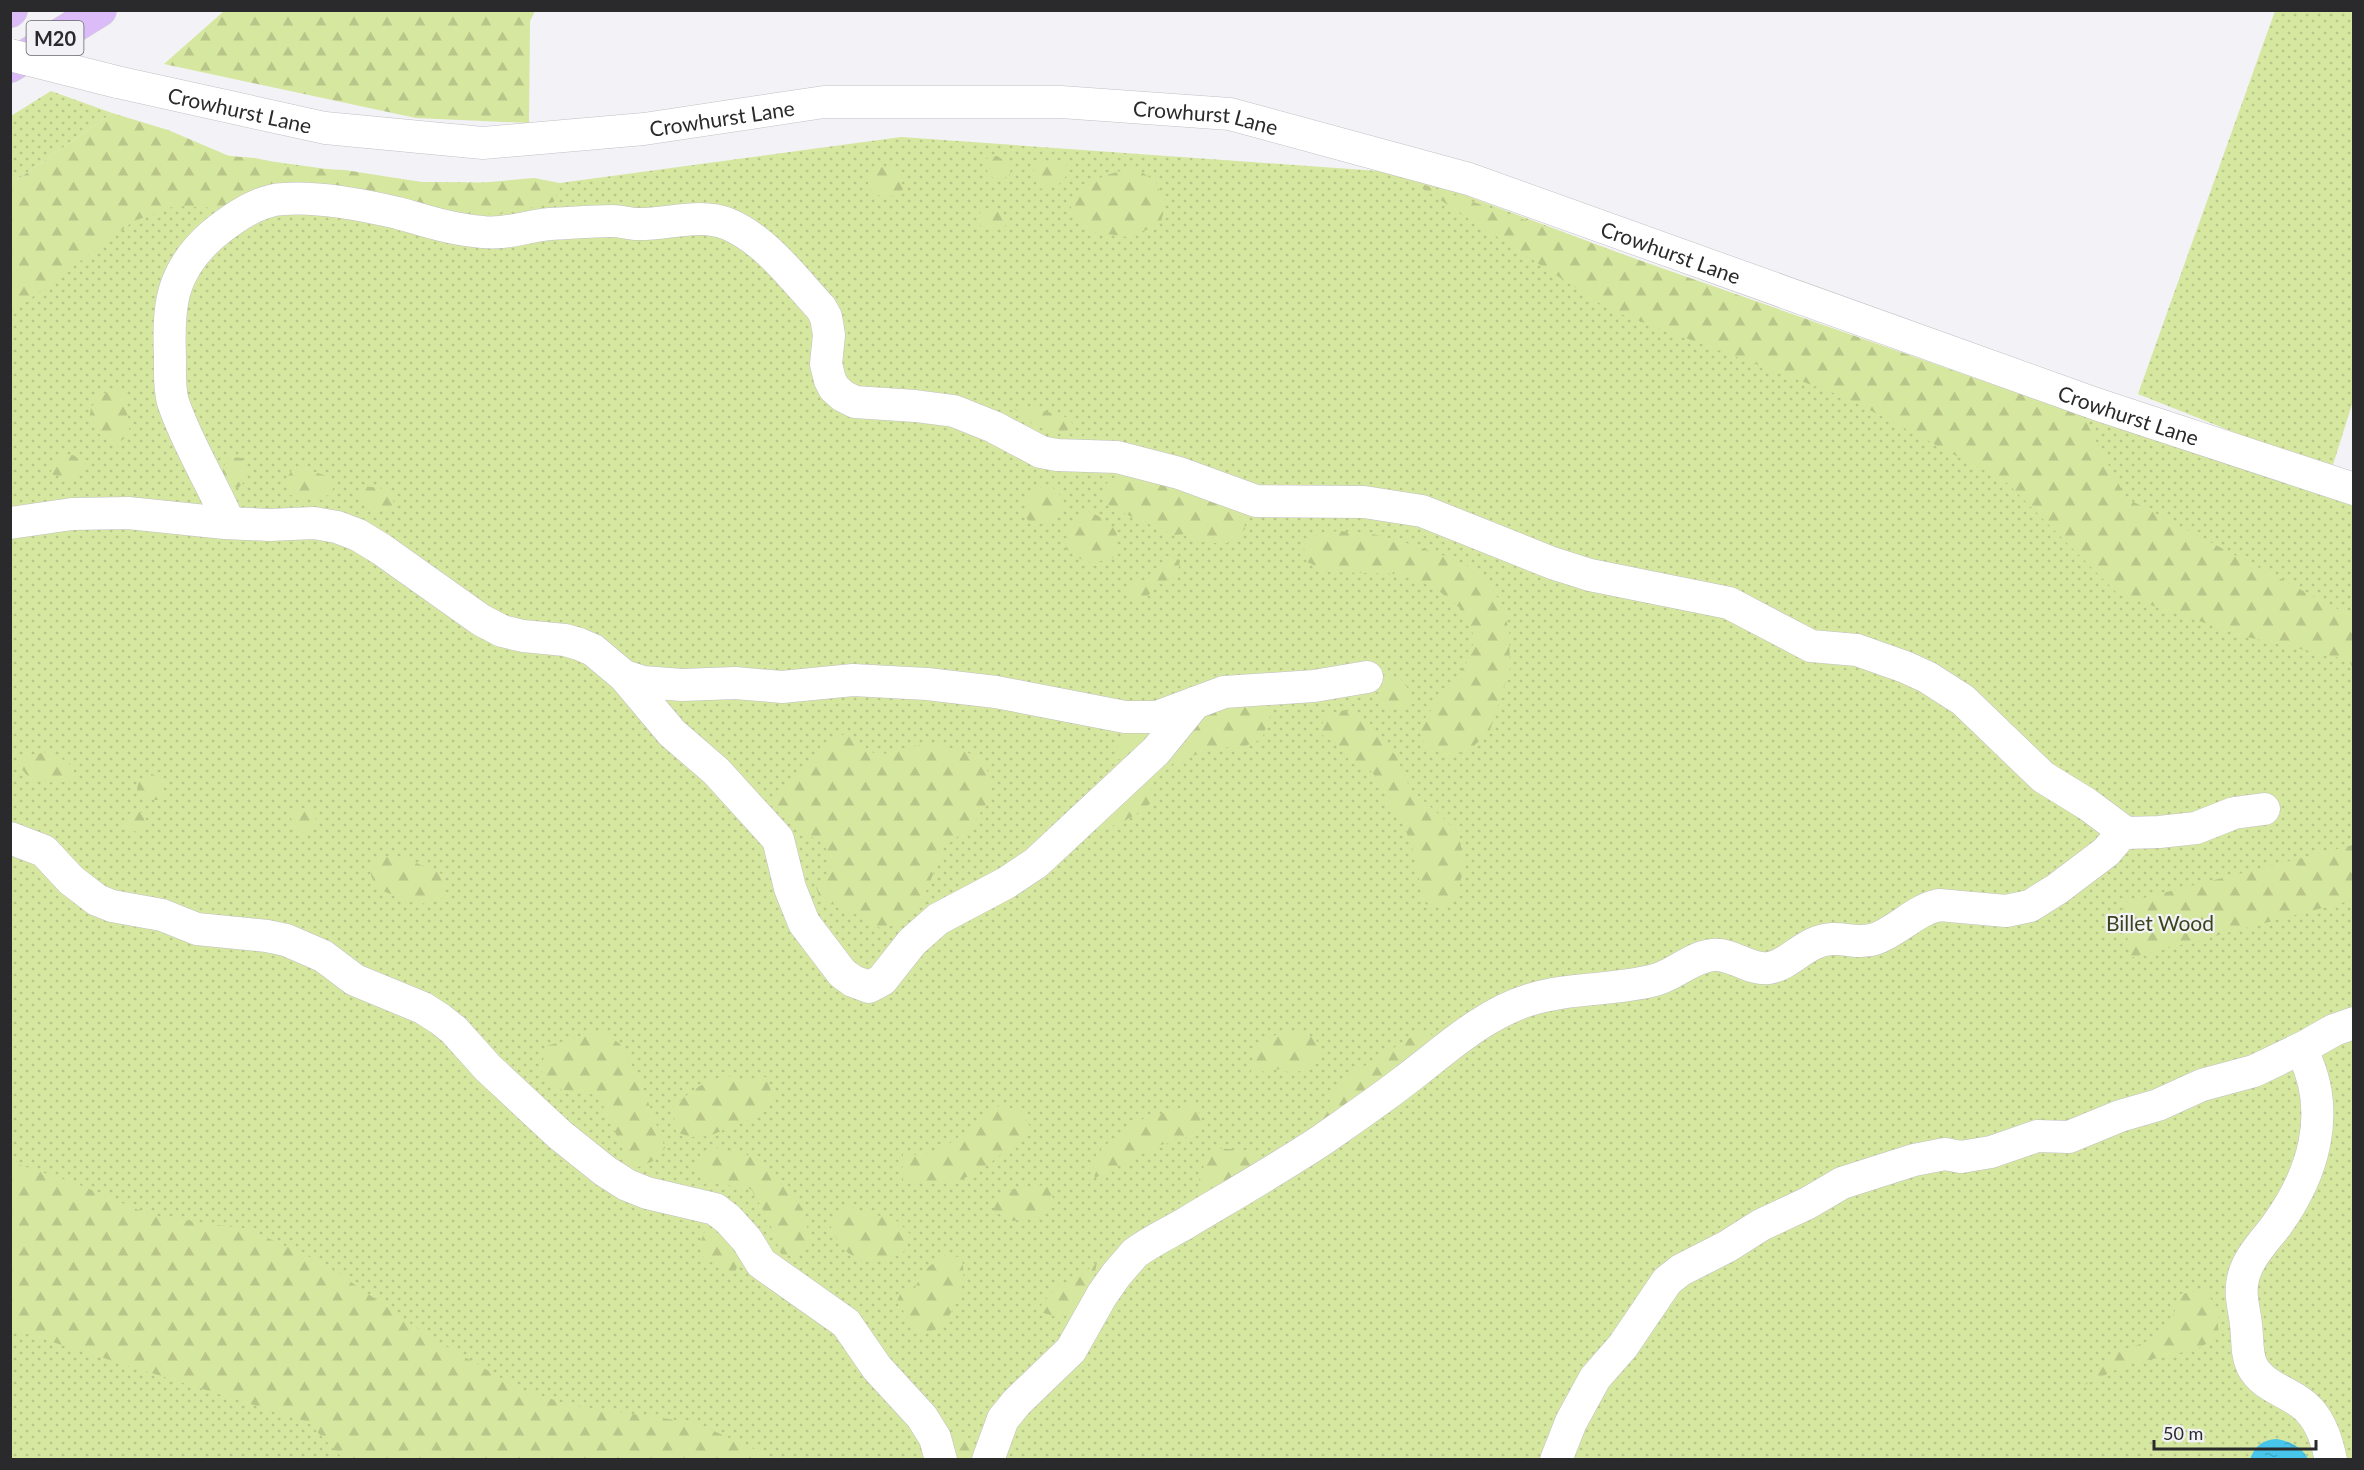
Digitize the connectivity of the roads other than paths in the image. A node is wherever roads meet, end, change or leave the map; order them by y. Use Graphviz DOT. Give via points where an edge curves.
graph roads {
  1 [pos="100,10"];
  2 [pos="10,55"];
  3 [pos="10,66"];
  4 [pos="2354,489"];
  5 [pos="226,516"];
  6 [pos="10,523"];
  7 [pos="624,676"];
  8 [pos="1367,677"];
  9 [pos="1195,703"];
  10 [pos="2264,809"];
  11 [pos="10,838"];
  12 [pos="2118,838"];
  13 [pos="2354,1023"];
  14 [pos="2304,1055"];
  15 [pos="941,1460"];
  16 [pos="988,1460"];
  17 [pos="1556,1460"];
  18 [pos="2331,1460"];
  1 -- 3 [label="highway, M20"];
  2 -- 4 [label="street, Crowhurst Lane, bridge" via="325,128 483,143 644,129 824,102 1061,102 1230,114 1469,179 2096,404"];
  5 -- 10 [label="street" via="172,398 168,329 169,308 184,266 220,228 240,215 262,204 291,198 376,209 440,226 487,233 594,222 710,220 752,237 821,308 829,335 826,364 830,380 843,396 855,402 954,411 1041,452 1117,457 1179,473 1256,501 1364,502 1422,511 1534,557 1590,575 1729,603 1811,646 1857,650 1938,683 1974,709 2043,777 2126,833 2196,828 2234,813"];
  6 -- 7 [label="street" via="72,514 128,513 225,523 314,523 337,527 381,549 502,631 579,644 593,650"];
  7 -- 9 [label="street" via="682,685 735,683 782,687 853,680 927,684 996,692 1125,717 1157,717"];
  7 -- 9 [label="street" via="672,732 716,771 778,839 790,888 804,923 842,973 869,987 882,980 912,942 938,919 1006,884 1036,863 1156,751"];
  8 -- 9 [label="street" via="1314,686 1230,692"];
  11 -- 15 [label="street" via="44,852 77,886 97,900 162,915 197,929 286,940 323,956 355,980 423,1008 454,1030 508,1087 605,1172 647,1193 715,1209 728,1219 761,1263 846,1323 877,1368 922,1417 935,1437"];
  12 -- 16 [label="street" via="2106,852 2030,906 2006,911 1939,905 1873,940 1827,939 1768,968 1729,956 1711,955 1658,980 1554,993 1499,1013 1312,1146 1135,1253 1102,1295 1071,1350 1003,1419"];
  13 -- 17 [label="street" via="2334,1029 2254,1071 2202,1085 2069,1137 2037,1136 1991,1152 1914,1160 1842,1183 1761,1225 1667,1281 1623,1346 1595,1378"];
  14 -- 18 [label="street" via="2317,1097 2313,1156 2287,1209 2245,1269 2243,1306 2252,1367 2263,1380 2308,1408 2319,1422"];
}
